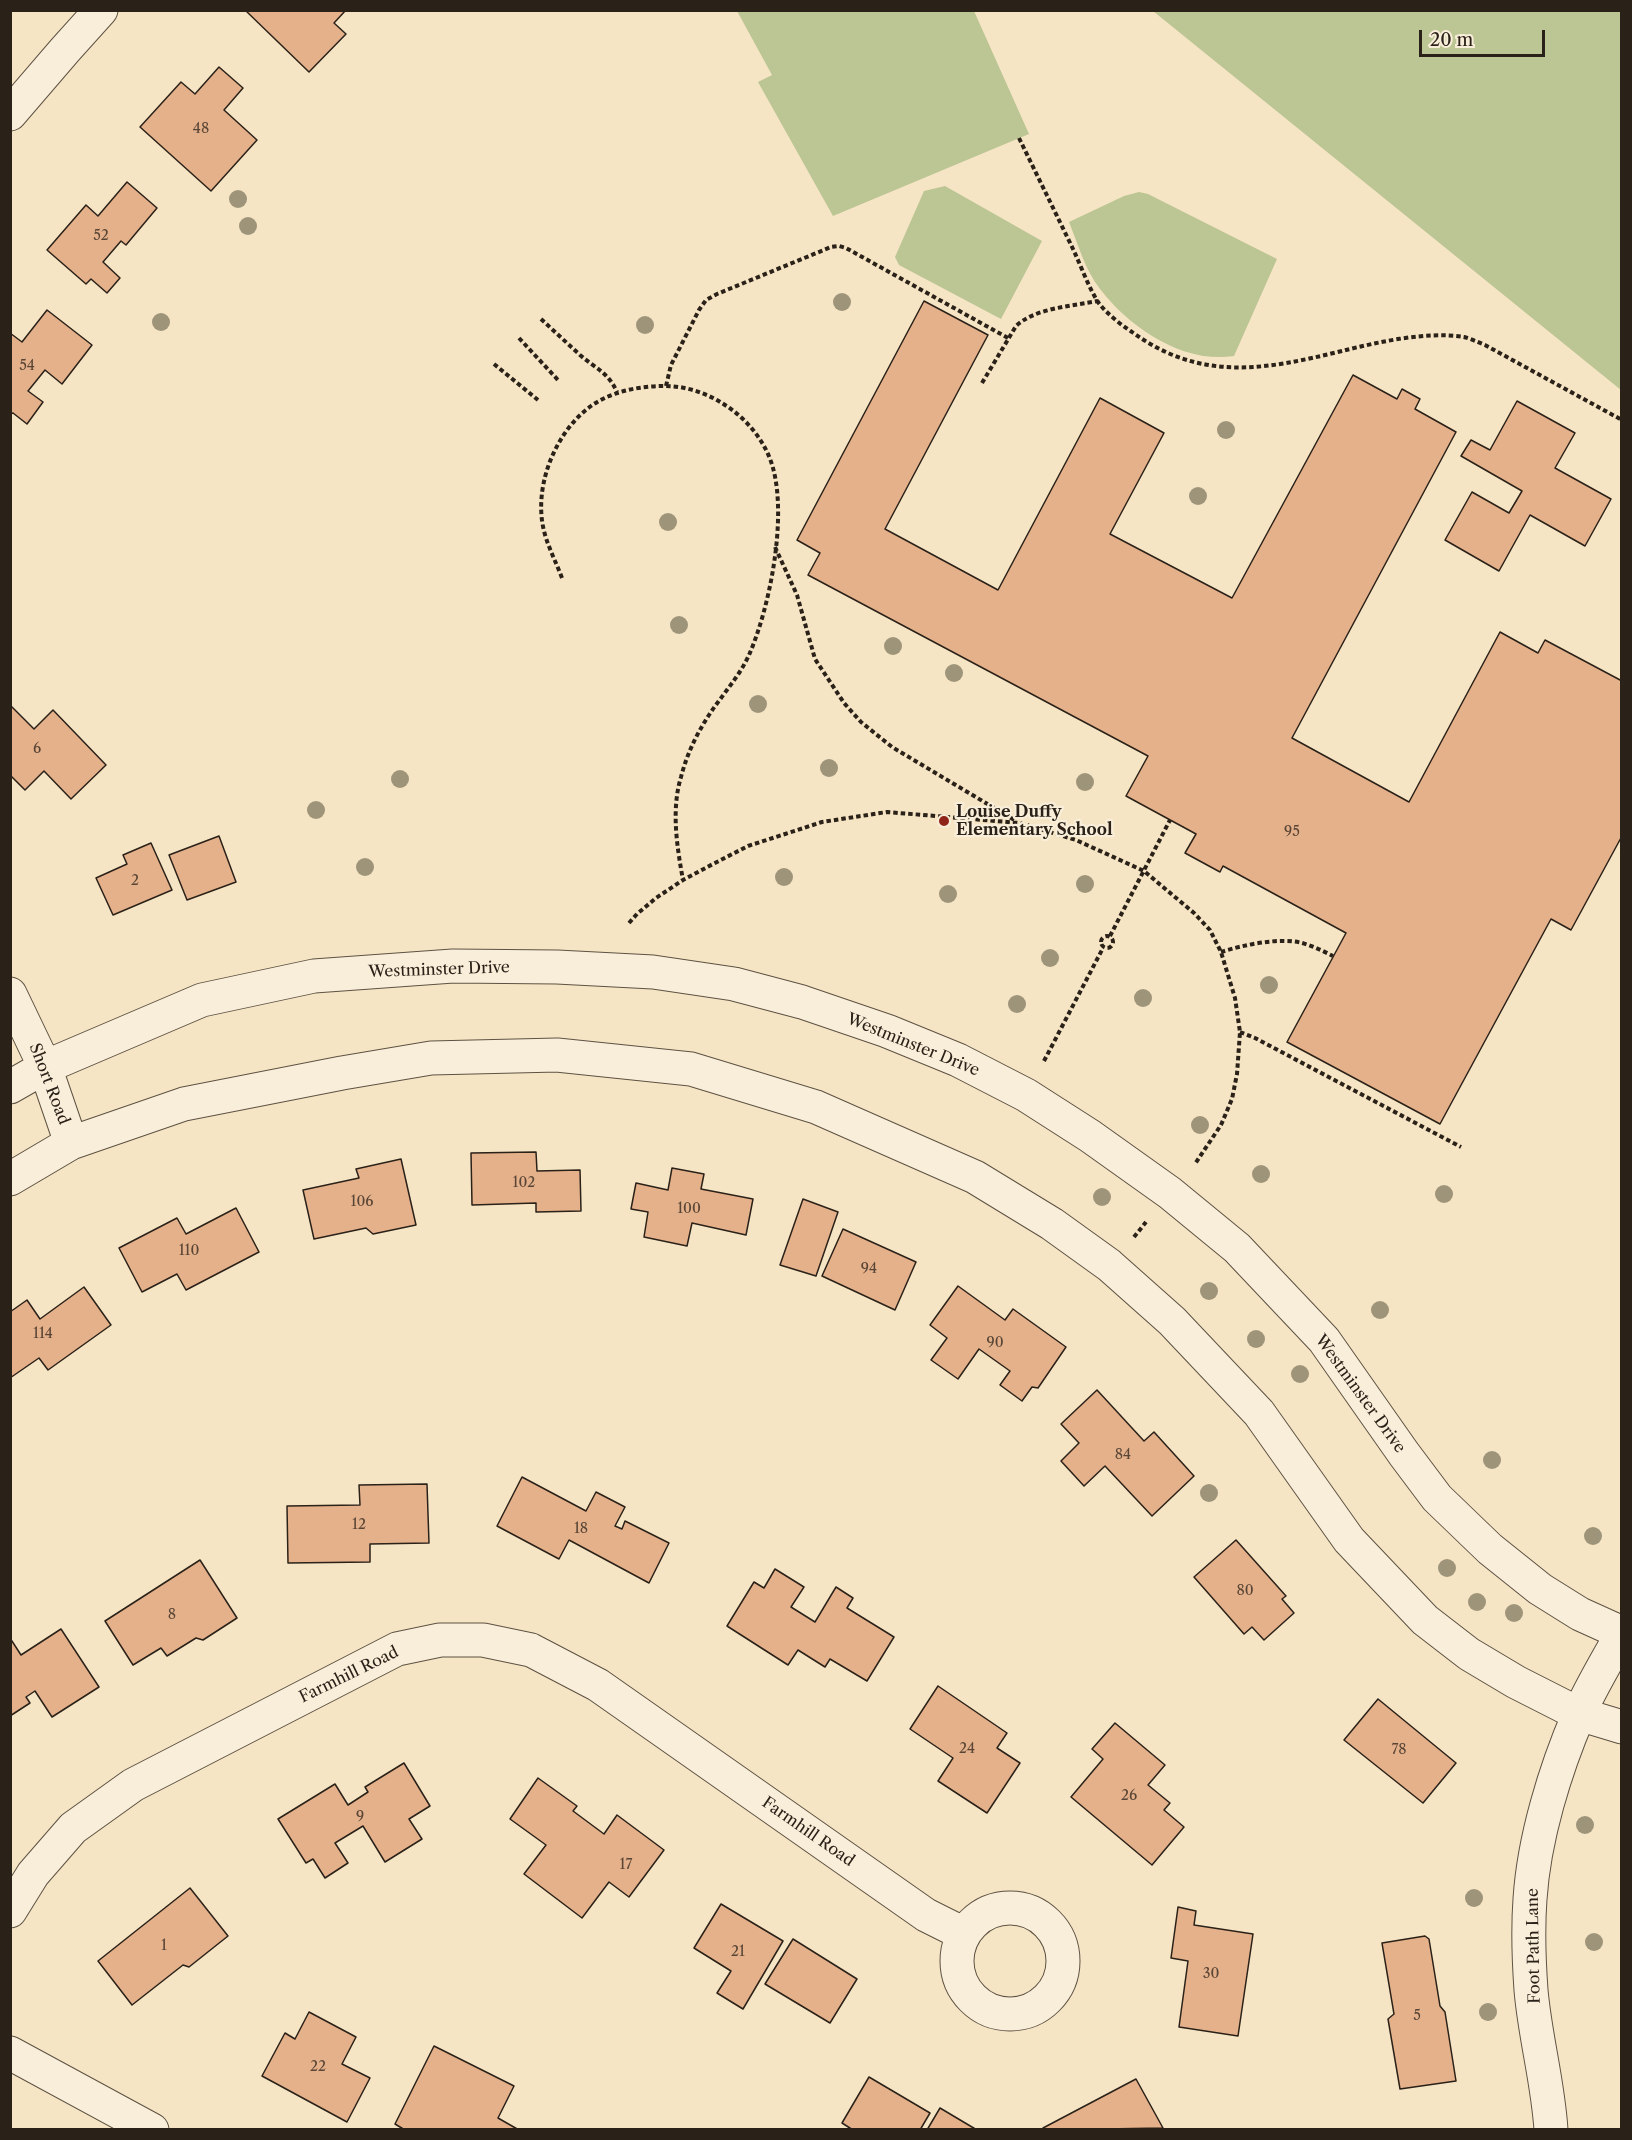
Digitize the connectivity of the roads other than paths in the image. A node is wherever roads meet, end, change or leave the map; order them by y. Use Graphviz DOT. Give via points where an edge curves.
graph roads {
  1 [pos="101,10"];
  2 [pos="10,114"];
  3 [pos="10,994"];
  4 [pos="45,1067"];
  5 [pos="10,1087"];
  6 [pos="71,1143"];
  7 [pos="10,1179"];
  8 [pos="1622,1634"];
  9 [pos="1579,1714"];
  10 [pos="1622,1727"];
  11 [pos="10,1911"];
  12 [pos="964,1934"];
  13 [pos="10,2053"];
  14 [pos="152,2130"];
  15 [pos="1551,2130"];
  1 -- 2 [label="street"];
  3 -- 4 [label="street, Short Road"];
  4 -- 5 [label="street, Westminster Drive"];
  4 -- 6 [label="street, Short Road"];
  4 -- 8 [label="street, Westminster Drive" via="202,1000 314,976 453,966 653,972 734,984 887,1031 958,1060 1026,1095 1170,1193 1237,1248 1324,1340 1437,1498 1490,1549 1540,1589"];
  6 -- 7 [label="street"];
  6 -- 9 [label="street" via="184,1104 431,1058 557,1055 691,1069 816,1107 975,1177 1109,1265 1173,1321 1259,1413 1349,1540 1425,1620 1469,1654"];
  8 -- 9 [label="street, Foot Path Lane"];
  9 -- 10 [label="street"];
  9 -- 15 [label="street, Foot Path Lane" via="1550,1796 1530,1899 1531,1990"];
  11 -- 12 [label="street, Farmhill Road" via="33,1874 73,1828 133,1785 398,1649 440,1640 483,1640 531,1650 598,1685 926,1915"];
  13 -- 14 [label="street"];
}
